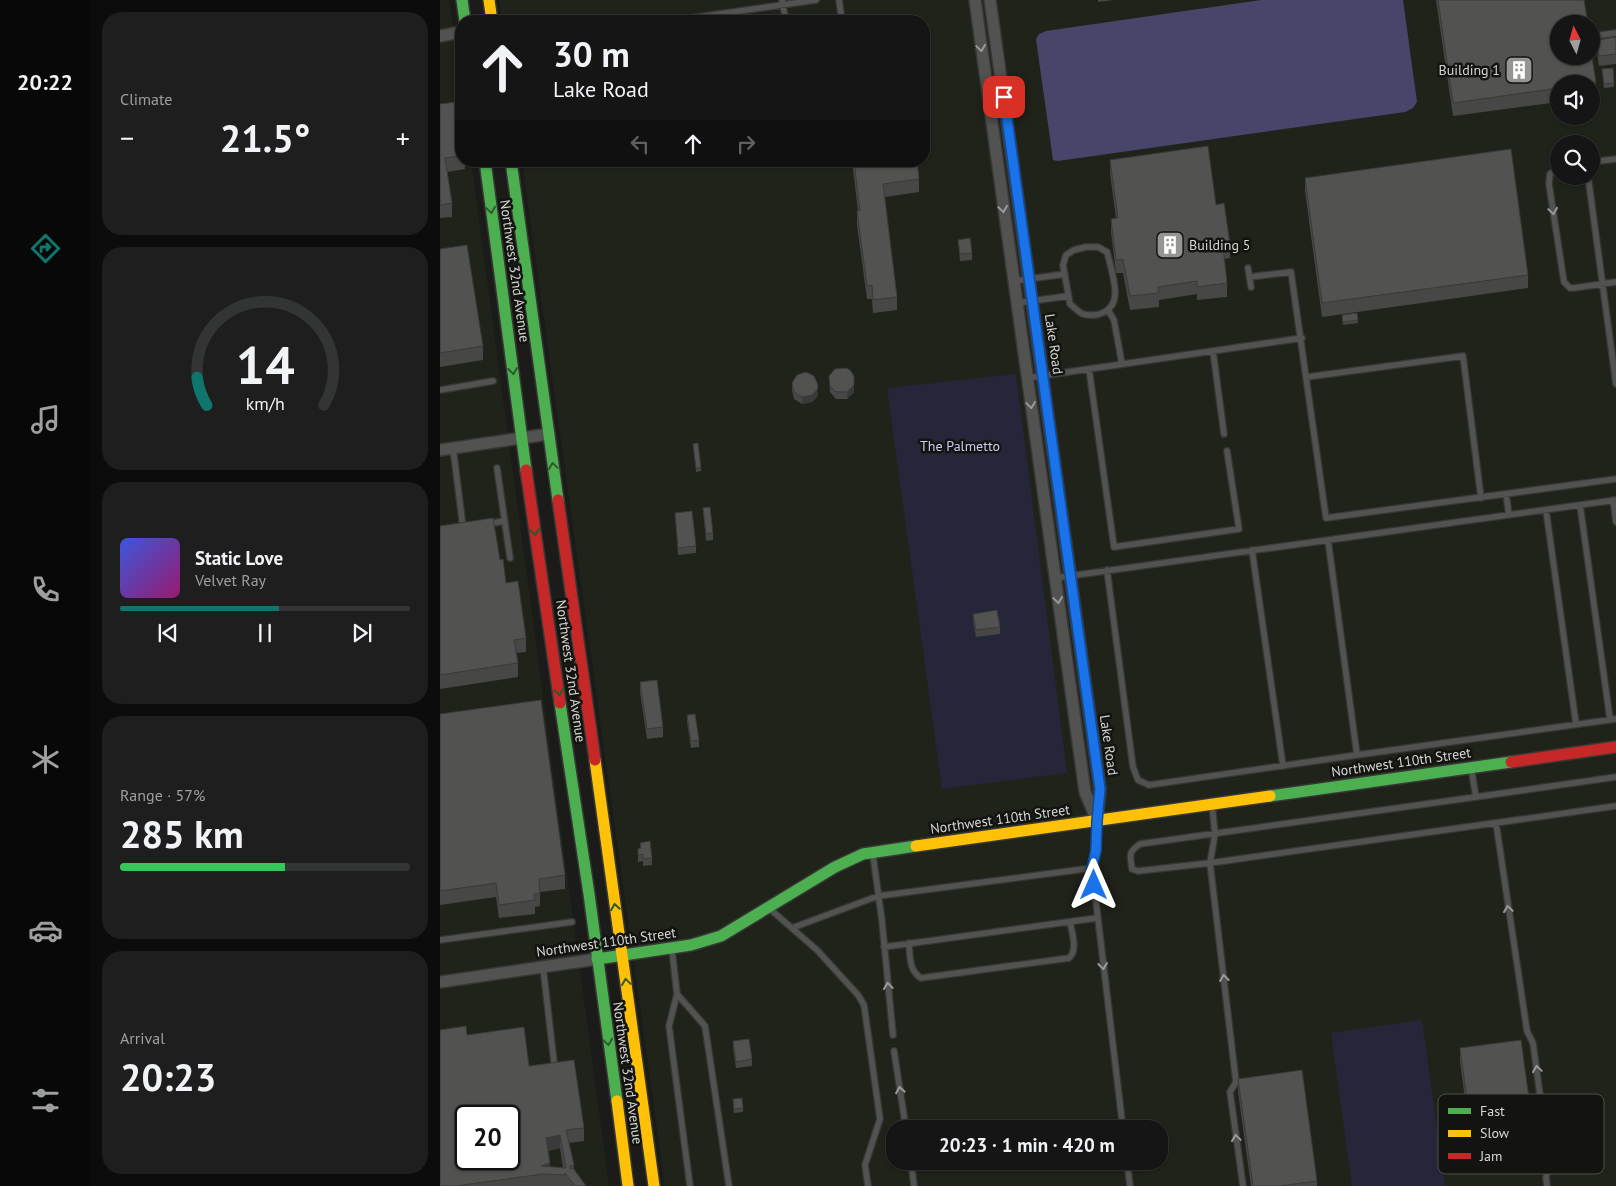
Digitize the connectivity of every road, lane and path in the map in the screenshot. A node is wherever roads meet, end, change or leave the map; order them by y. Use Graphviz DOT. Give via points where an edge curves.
graph roads {
  1 [pos="462,0"];
  2 [pos="489,0"];
  3 [pos="816,0"];
  4 [pos="839,0"];
  5 [pos="974,0"];
  6 [pos="990,0"];
  7 [pos="783,2"];
  8 [pos="464,15"];
  9 [pos="491,15"];
  10 [pos="708,15"];
  11 [pos="785,15"];
  12 [pos="841,15"];
  13 [pos="455,33"];
  14 [pos="1616,33"];
  15 [pos="1601,35"];
  16 [pos="440,36"];
  17 [pos="1616,159"];
  18 [pos="1600,161"];
  19 [pos="486,167"];
  20 [pos="512,167"];
  21 [pos="1550,176"];
  22 [pos="1589,185"];
  23 [pos="1248,268"];
  24 [pos="1065,274"];
  25 [pos="1250,277"];
  26 [pos="1029,279"];
  27 [pos="1014,281"];
  28 [pos="1616,282"];
  29 [pos="1603,284"];
  30 [pos="1251,287"];
  31 [pos="1068,296"];
  32 [pos="1032,301"];
  33 [pos="1017,303"];
  34 [pos="1108,310"];
  35 [pos="1302,338"];
  36 [pos="1213,351"];
  37 [pos="1122,364"];
  38 [pos="1089,369"];
  39 [pos="1043,375"];
  40 [pos="1307,377"];
  41 [pos="1027,378"];
  42 [pos="493,381"];
  43 [pos="1616,384"];
  44 [pos="440,390"];
  45 [pos="549,434"];
  46 [pos="1224,434"];
  47 [pos="521,438"];
  48 [pos="453,448"];
  49 [pos="440,450"];
  50 [pos="1227,451"];
  51 [pos="497,468"];
  52 [pos="1616,479"];
  53 [pos="1506,494"];
  54 [pos="1481,498"];
  55 [pos="1614,500"];
  56 [pos="1580,505"];
  57 [pos="1546,510"];
  58 [pos="1509,515"];
  59 [pos="504,521"];
  60 [pos="1616,522"];
  61 [pos="480,525"];
  62 [pos="472,526"];
  63 [pos="463,527"];
  64 [pos="456,528"];
  65 [pos="1328,540"];
  66 [pos="1252,550"];
  67 [pos="510,558"];
  68 [pos="1107,570"];
  69 [pos="1071,575"];
  70 [pos="1055,578"];
  71 [pos="1613,719"];
  72 [pos="1576,724"];
  73 [pos="1616,746"];
  74 [pos="1357,755"];
  75 [pos="1283,766"];
  76 [pos="1471,767"];
  77 [pos="1616,777"];
  78 [pos="1476,797"];
  79 [pos="1212,805"];
  80 [pos="1616,806"];
  81 [pos="1097,821"];
  82 [pos="1496,823"];
  83 [pos="1215,834"];
  84 [pos="873,853"];
  85 [pos="1210,862"];
  86 [pos="1092,868"];
  87 [pos="878,896"];
  88 [pos="768,908"];
  89 [pos="1098,918"];
  90 [pos="572,922"];
  91 [pos="1070,922"];
  92 [pos="792,928"];
  93 [pos="440,940"];
  94 [pos="909,943"];
  95 [pos="884,947"];
  96 [pos="672,948"];
  97 [pos="622,955"];
  98 [pos="597,959"];
  99 [pos="543,967"];
  100 [pos="440,982"];
  101 [pos="677,994"];
  102 [pos="893,1035"];
  103 [pos="894,1050"];
  104 [pos="554,1062"];
  105 [pos="1540,1094"];
  106 [pos="905,1120"];
  107 [pos="1122,1120"];
  108 [pos="912,1170"];
  109 [pos="1128,1170"];
  110 [pos="628,1186"];
  111 [pos="654,1186"];
  112 [pos="690,1186"];
  113 [pos="729,1186"];
  114 [pos="868,1186"];
  115 [pos="914,1186"];
  116 [pos="1130,1186"];
  117 [pos="1243,1186"];
  1 -- 8 [label="main road"];
  2 -- 9 [label="main road"];
  3 -- 7 [label="lane"];
  4 -- 12 [label="lane"];
  5 -- 27 [label="street, one-way"];
  6 -- 26 [label="street, Lake Road"];
  7 -- 10 [label="lane"];
  7 -- 11 [label="lane"];
  13 -- 16 [label="street"];
  14 -- 15 [label="lane"];
  17 -- 18 [label="lane"];
  19 -- 47 [label="main road, Northwest 32nd Avenue, one-way"];
  20 -- 45 [label="main road, Northwest 32nd Avenue"];
  21 -- 29 [label="lane, one-way" via="1562,278 1570,288"];
  22 -- 29 [label="lane"];
  23 -- 25 [label="lane"];
  24 -- 26 [label="lane"];
  24 -- 31 [label="lane"];
  24 -- 34 [label="lane" via="1066,255 1074,250 1098,247 1107,252 1115,296"];
  25 -- 30 [label="lane"];
  25 -- 35 [label="lane" via="1291,272"];
  26 -- 27 [label="lane"];
  26 -- 32 [label="street, Lake Road"];
  27 -- 33 [label="street"];
  28 -- 29 [label="lane"];
  29 -- 43 [label="lane"];
  31 -- 32 [label="lane"];
  31 -- 34 [label="lane" via="1070,304 1081,313 1094,316"];
  32 -- 33 [label="lane"];
  32 -- 39 [label="street, Lake Road"];
  33 -- 41 [label="street"];
  34 -- 37 [label="lane" via="1114,320"];
  35 -- 36 [label="lane"];
  35 -- 40 [label="lane"];
  36 -- 37 [label="lane"];
  36 -- 46 [label="lane"];
  37 -- 38 [label="lane"];
  38 -- 39 [label="lane"];
  38 -- 50 [label="lane" via="1114,547 1239,529"];
  39 -- 41 [label="lane"];
  39 -- 69 [label="street, Lake Road"];
  40 -- 54 [label="lane" via="1326,518"];
  40 -- 54 [label="lane" via="1463,356"];
  41 -- 70 [label="street, one-way"];
  42 -- 44 [label="lane"];
  45 -- 47 [label="street"];
  97 -- 45 [label="main road, Northwest 32nd Avenue, one-way"];
  47 -- 48 [label="street"];
  47 -- 98 [label="main road, Northwest 32nd Avenue, one-way"];
  48 -- 49 [label="street"];
  48 -- 63 [label="lane"];
  51 -- 59 [label="lane"];
  52 -- 53 [label="lane"];
  53 -- 54 [label="lane"];
  53 -- 58 [label="lane"];
  55 -- 56 [label="lane"];
  55 -- 60 [label="lane"];
  56 -- 57 [label="lane"];
  56 -- 71 [label="lane"];
  57 -- 58 [label="lane"];
  57 -- 72 [label="lane"];
  58 -- 65 [label="lane"];
  59 -- 61 [label="lane"];
  59 -- 67 [label="lane"];
  62 -- 63 [label="lane"];
  63 -- 64 [label="lane"];
  65 -- 66 [label="lane"];
  65 -- 74 [label="lane"];
  66 -- 68 [label="lane"];
  66 -- 75 [label="lane"];
  68 -- 69 [label="lane"];
  68 -- 75 [label="lane" via="1133,766 1138,780 1149,785"];
  69 -- 70 [label="lane"];
  69 -- 81 [label="street, Lake Road" via="1100,789"];
  70 -- 81 [label="street, one-way" via="1085,792"];
  71 -- 72 [label="lane"];
  72 -- 74 [label="lane"];
  73 -- 76 [label="main road, Northwest 110th Street"];
  74 -- 75 [label="lane"];
  76 -- 78 [label="lane"];
  76 -- 79 [label="main road, Northwest 110th Street"];
  77 -- 78 [label="lane"];
  78 -- 83 [label="lane"];
  79 -- 81 [label="main road, Northwest 110th Street"];
  79 -- 83 [label="lane"];
  80 -- 82 [label="lane"];
  81 -- 84 [label="main road, Northwest 110th Street"];
  81 -- 86 [label="lane"];
  82 -- 85 [label="lane"];
  105 -- 82 [label="lane, one-way" via="1533,1043 1527,1031"];
  83 -- 85 [label="lane"];
  83 -- 85 [label="lane" via="1140,844 1130,854 1132,869 1138,871"];
  84 -- 87 [label="lane"];
  84 -- 88 [label="main road, Northwest 110th Street" via="863,854 835,867"];
  117 -- 85 [label="lane, one-way" via="1230,1092 1236,1082"];
  86 -- 87 [label="lane"];
  86 -- 89 [label="lane"];
  87 -- 92 [label="lane"];
  87 -- 95 [label="lane"];
  88 -- 92 [label="lane"];
  88 -- 96 [label="main road, Northwest 110th Street" via="721,936"];
  89 -- 91 [label="lane"];
  89 -- 107 [label="lane, one-way"];
  90 -- 93 [label="lane"];
  91 -- 94 [label="lane"];
  91 -- 94 [label="lane" via="1074,950 1070,958 921,978 912,969"];
  92 -- 114 [label="lane" via="817,950 864,1005 880,1119 865,1165"];
  94 -- 95 [label="lane"];
  102 -- 95 [label="lane, one-way"];
  96 -- 97 [label="main road, Northwest 110th Street"];
  96 -- 101 [label="lane"];
  97 -- 98 [label="main road, Northwest 110th Street"];
  111 -- 97 [label="main road, Northwest 32nd Avenue, one-way"];
  98 -- 99 [label="street, Northwest 110th Street"];
  98 -- 110 [label="main road, Northwest 32nd Avenue, one-way"];
  99 -- 100 [label="street, Northwest 110th Street"];
  99 -- 104 [label="lane"];
  101 -- 112 [label="lane" via="669,1026"];
  101 -- 113 [label="lane" via="705,1026"];
  106 -- 103 [label="lane, one-way"];
  108 -- 115 [label="lane"];
  109 -- 116 [label="lane"];
}
